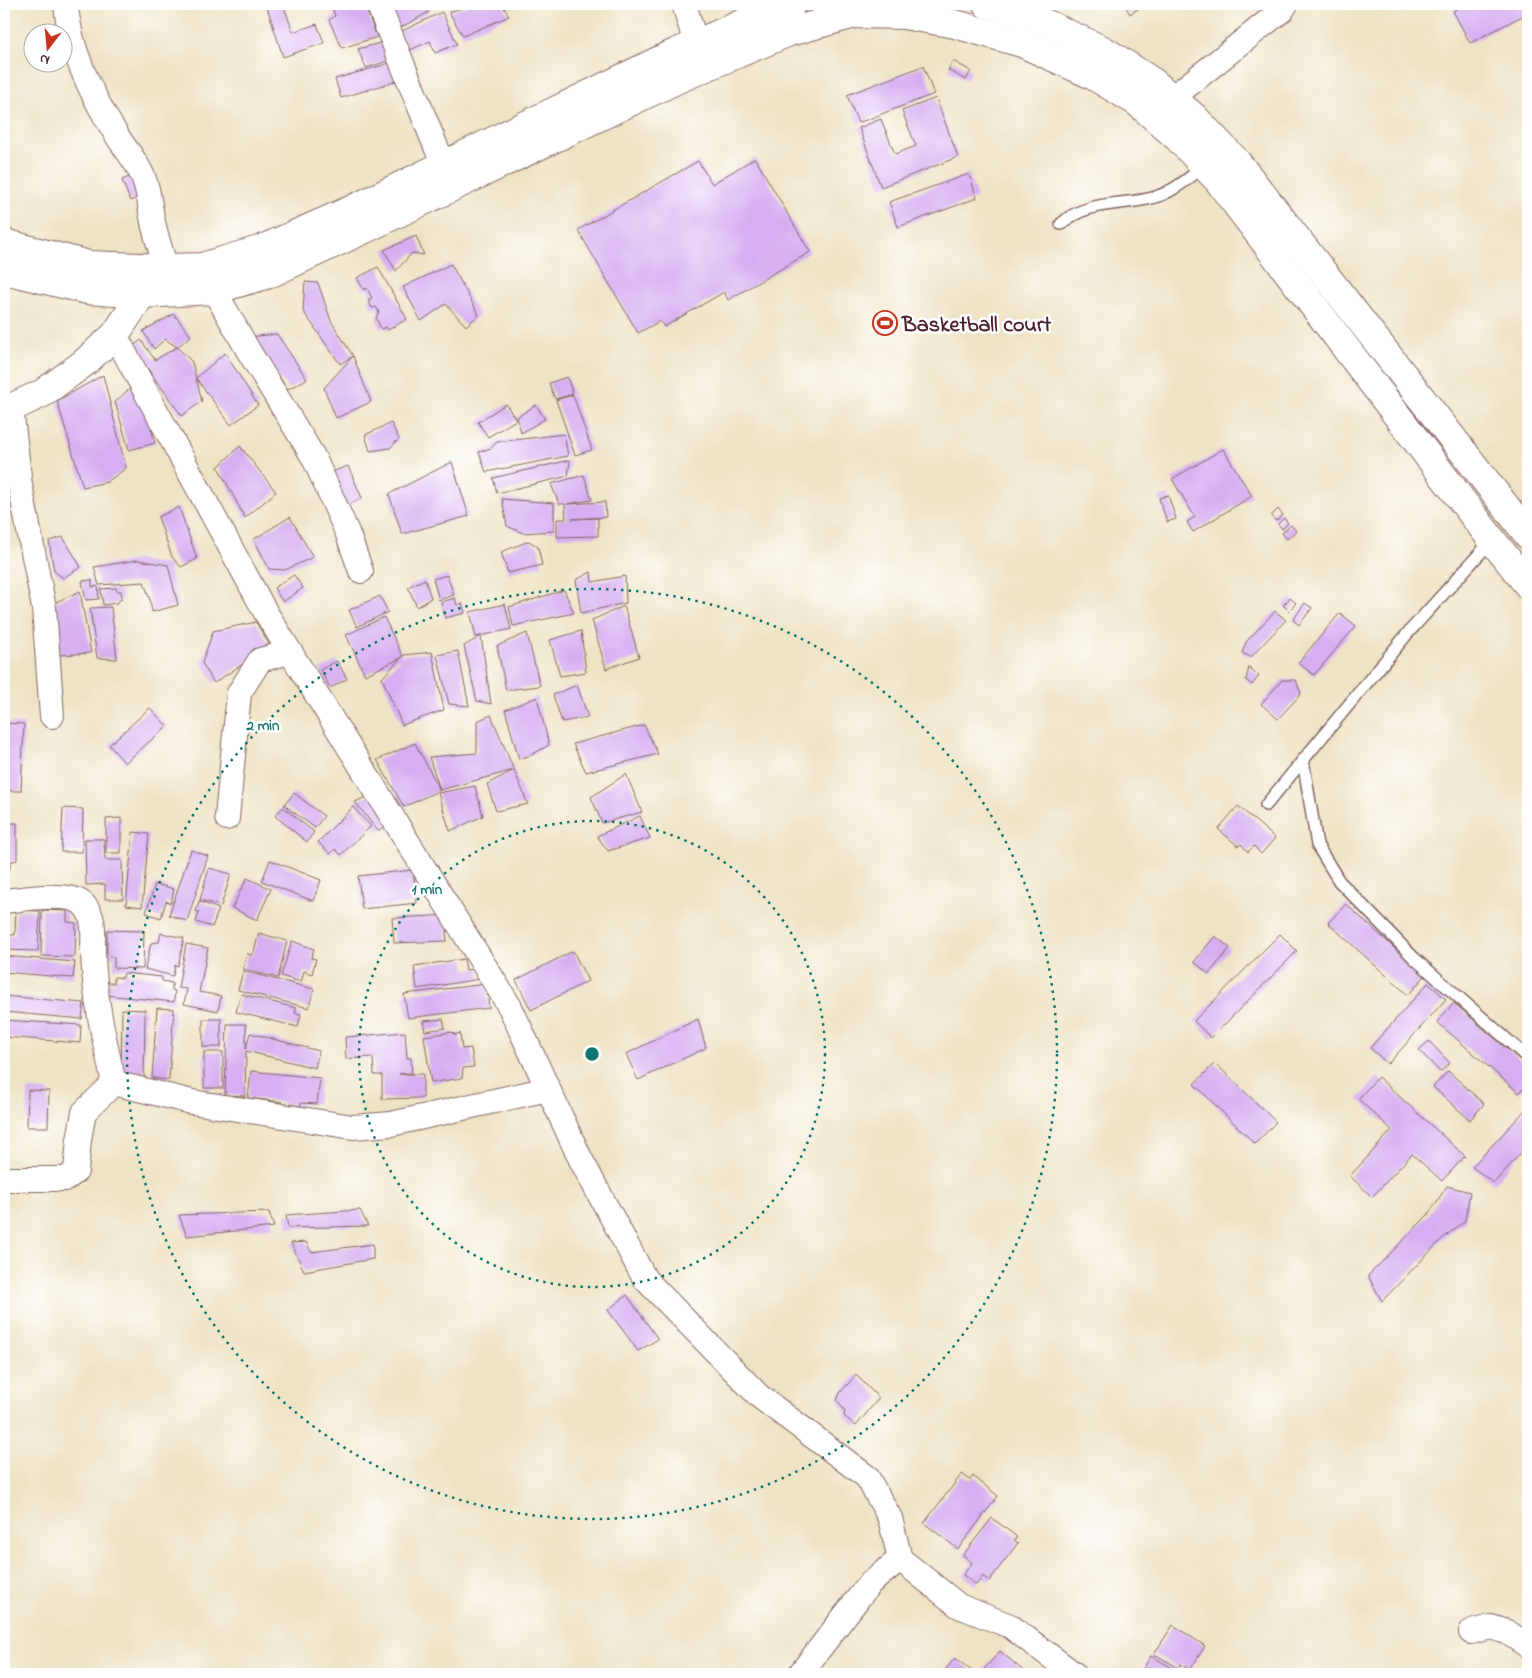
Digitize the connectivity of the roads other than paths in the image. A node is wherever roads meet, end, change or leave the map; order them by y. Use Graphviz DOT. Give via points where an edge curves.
graph roads {
  1 [pos="66,4"];
  2 [pos="378,4"];
  3 [pos="684,4"];
  4 [pos="792,4"];
  5 [pos="987,4"];
  6 [pos="1286,4"];
  7 [pos="906,9"];
  8 [pos="696,44"];
  9 [pos="1172,98"];
  10 [pos="443,164"];
  11 [pos="1204,166"];
  12 [pos="1062,224"];
  13 [pos="4,243"];
  14 [pos="166,268"];
  15 [pos="4,270"];
  16 [pos="214,290"];
  17 [pos="142,294"];
  18 [pos="116,335"];
  19 [pos="8,409"];
  20 [pos="1528,535"];
  21 [pos="1492,540"];
  22 [pos="361,570"];
  23 [pos="1528,585"];
  24 [pos="290,652"];
  25 [pos="52,716"];
  26 [pos="1303,760"];
  27 [pos="1266,805"];
  28 [pos="227,818"];
  29 [pos="4,901"];
  30 [pos="1528,1058"];
  31 [pos="114,1084"];
  32 [pos="548,1089"];
  33 [pos="4,1179"];
  34 [pos="900,1559"];
  35 [pos="1471,1632"];
  36 [pos="1528,1646"];
  37 [pos="800,1674"];
  38 [pos="1074,1674"];
  1 -- 14 [label="street" via="77,54 96,101 140,170"];
  2 -- 10 [label="street"];
  3 -- 8 [label="street"];
  4 -- 8 [label="main road"];
  5 -- 9 [label="main road" via="1034,18 1104,51"];
  6 -- 9 [label="street"];
  7 -- 11 [label="main road" via="1022,43 1092,75 1137,102"];
  7 -- 16 [label="main road" via="855,14 789,32 678,79 269,274"];
  8 -- 10 [label="main road"];
  9 -- 20 [label="main road" via="1237,162"];
  10 -- 14 [label="main road" via="262,249 202,267"];
  11 -- 12 [label="lane" via="1181,184 1154,198 1092,207 1071,216"];
  11 -- 21 [label="main road"];
  13 -- 14 [label="main road" via="89,264"];
  15 -- 17 [label="main road" via="87,290"];
  16 -- 17 [label="main road"];
  16 -- 22 [label="street" via="314,458"];
  17 -- 18 [label="main road"];
  18 -- 19 [label="main road" via="44,393"];
  18 -- 24 [label="street"];
  19 -- 25 [label="street" via="44,608"];
  21 -- 23 [label="main road"];
  21 -- 26 [label="lane" via="1408,633"];
  24 -- 28 [label="street" via="260,660 239,693"];
  24 -- 32 [label="street" via="510,1007"];
  26 -- 27 [label="lane"];
  26 -- 30 [label="lane" via="1317,845 1339,881 1414,958"];
  29 -- 31 [label="street" via="59,896 82,903 93,918 94,983"];
  31 -- 32 [label="street" via="192,1102 353,1126 391,1124"];
  31 -- 33 [label="street" via="84,1112 76,1171 66,1179"];
  32 -- 34 [label="street" via="581,1160 645,1279 759,1396 867,1477 890,1518"];
  34 -- 37 [label="street" via="870,1583"];
  34 -- 38 [label="street" via="959,1606 1010,1626"];
  35 -- 36 [label="street" via="1491,1627 1508,1632"];
}
